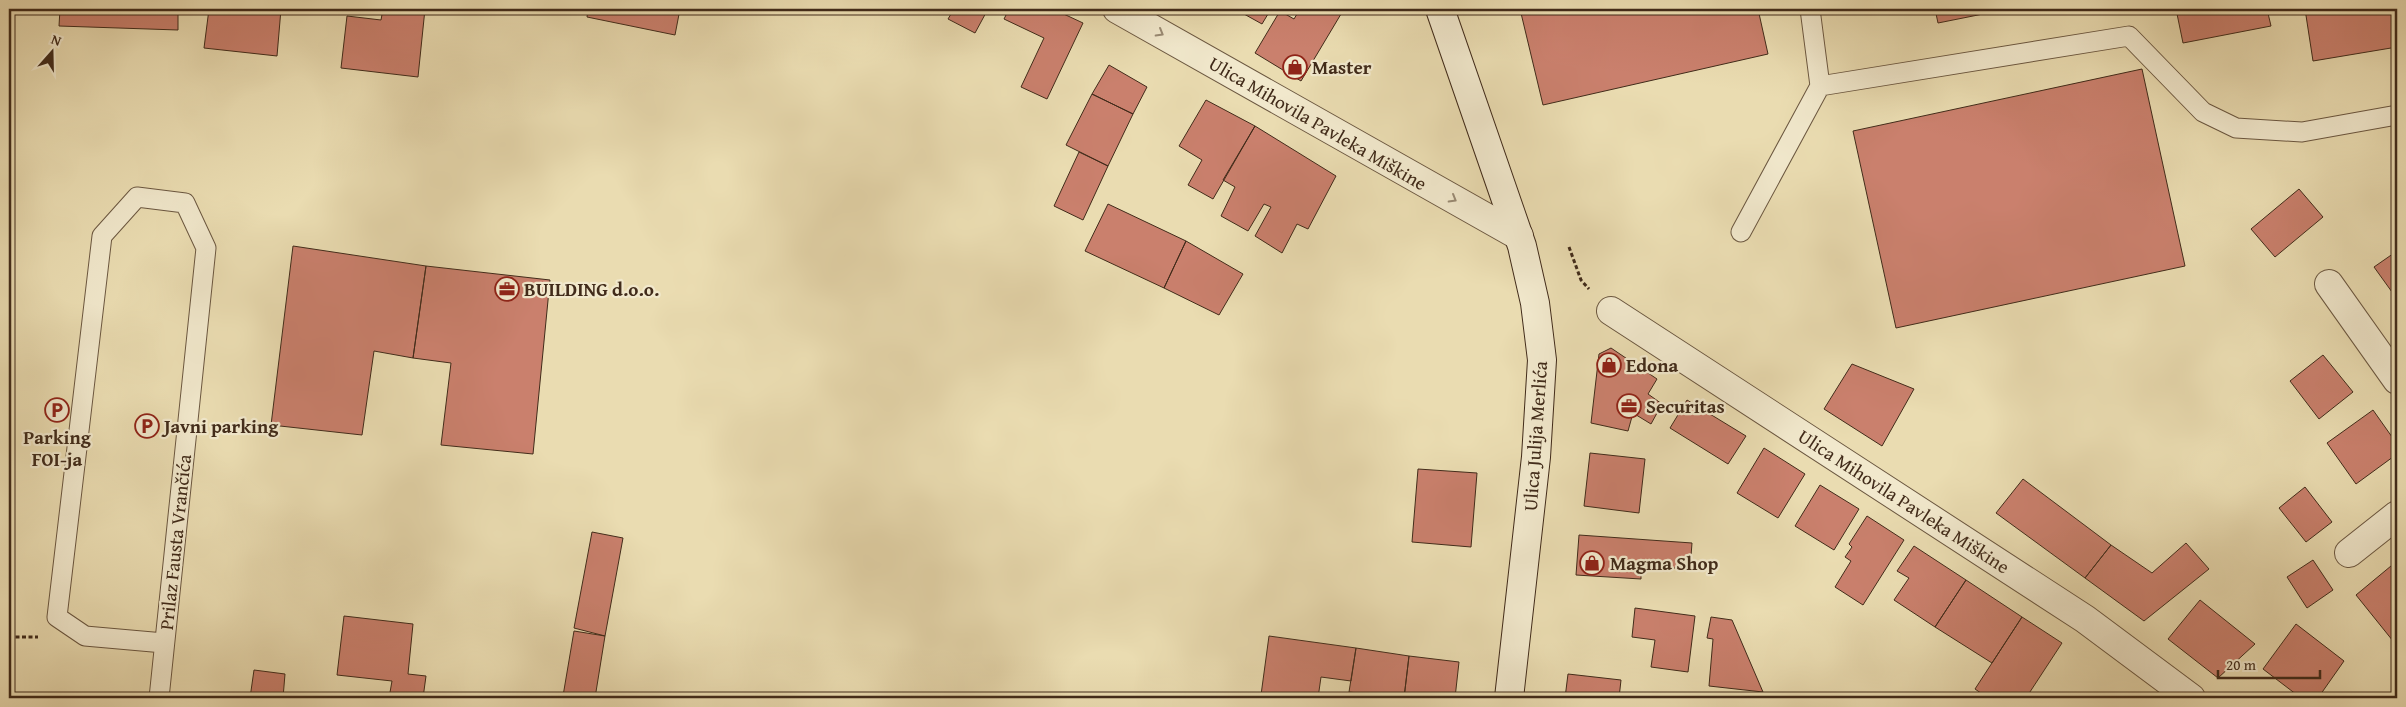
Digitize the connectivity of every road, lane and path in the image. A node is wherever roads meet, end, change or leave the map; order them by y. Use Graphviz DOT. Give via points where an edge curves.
graph roads {
  1 [pos="1118,9"];
  2 [pos="1440,9"];
  3 [pos="1810,9"];
  4 [pos="1820,86"];
  5 [pos="2397,115"];
  6 [pos="1741,232"];
  7 [pos="1519,236"];
  8 [pos="1569,247"];
  9 [pos="2329,284"];
  10 [pos="1611,311"];
  11 [pos="2397,380"];
  12 [pos="2397,515"];
  13 [pos="2349,553"];
  14 [pos="164,643"];
  15 [pos="159,698"];
  16 [pos="1509,698"];
  17 [pos="2191,698"];
  1 -- 7 [label="street, Ulica Mihovila Pavleka Miškine, one-way"];
  2 -- 7 [label="street, Ulica Julija Merlića"];
  3 -- 4 [label="lane"];
  4 -- 5 [label="lane" via="2129,36 2203,112 2236,128 2302,132"];
  4 -- 6 [label="lane"];
  7 -- 16 [label="street, Ulica Julija Merlića" via="1535,303 1542,360 1536,457"];
  8 -- 10 [label="path" via="1582,280"];
  9 -- 11 [label="street"];
  10 -- 17 [label="street, Ulica Mihovila Pavleka Miškine" via="2086,619"];
  12 -- 13 [label="street"];
  14 -- 14 [label="lane, Prilaz Fausta Vrančića" via="206,248 185,203 137,197 102,236 57,617 85,636"];
  14 -- 15 [label="lane, Prilaz Fausta Vrančića"];
}
